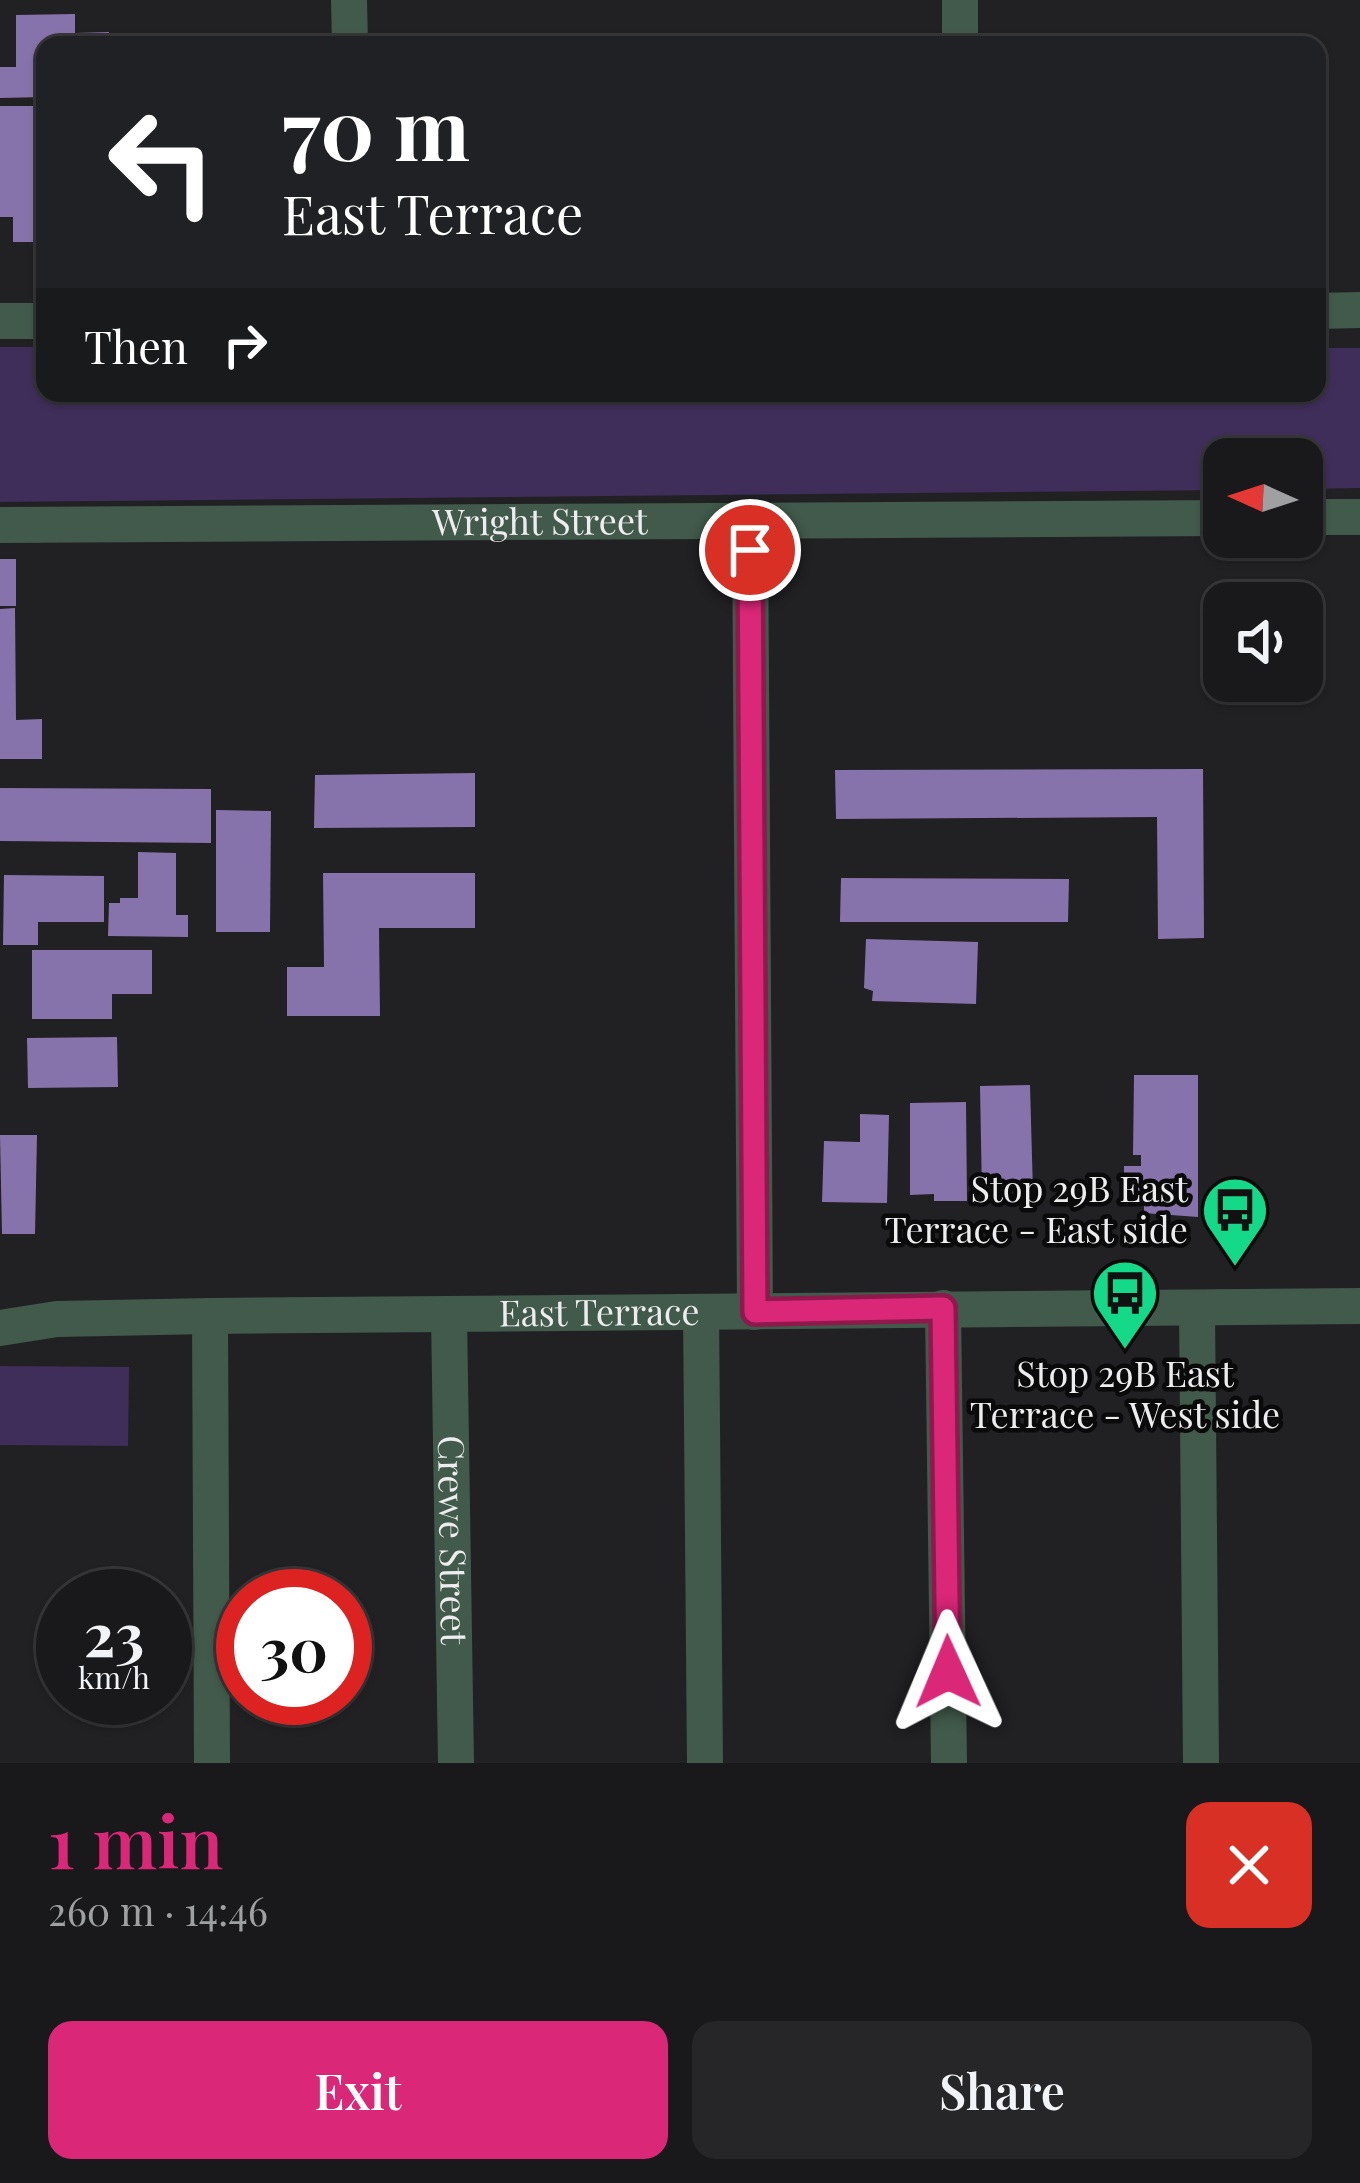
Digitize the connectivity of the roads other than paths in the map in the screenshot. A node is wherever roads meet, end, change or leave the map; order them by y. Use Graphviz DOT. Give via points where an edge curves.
graph roads {
  1 [pos="349,0"];
  2 [pos="961,0"];
  3 [pos="350,36"];
  4 [pos="960,36"];
  5 [pos="1360,310"];
  6 [pos="1326,311"];
  7 [pos="0,321"];
  8 [pos="36,321"];
  9 [pos="1360,517"];
  10 [pos="1203,518"];
  11 [pos="1323,518"];
  12 [pos="750,521"];
  13 [pos="0,525"];
  14 [pos="1360,1306"];
  15 [pos="1197,1307"];
  16 [pos="0,1308"];
  17 [pos="943,1308"];
  18 [pos="701,1312"];
  19 [pos="755,1312"];
  20 [pos="448,1315"];
  21 [pos="210,1316"];
  22 [pos="56,1319"];
  23 [pos="0,1328"];
  24 [pos="212,1763"];
  25 [pos="456,1763"];
  26 [pos="705,1763"];
  27 [pos="949,1763"];
  28 [pos="1201,1763"];
  1 -- 3 [label="street"];
  2 -- 4 [label="street"];
  5 -- 6 [label="street"];
  7 -- 8 [label="street"];
  9 -- 11 [label="street"];
  10 -- 12 [label="street, Wright Street"];
  12 -- 13 [label="street, Wright Street"];
  12 -- 19 [label="street"];
  14 -- 15 [label="street, East Terrace"];
  15 -- 17 [label="street, East Terrace"];
  15 -- 28 [label="street"];
  16 -- 22 [label="street, East Terrace"];
  17 -- 19 [label="street, East Terrace"];
  17 -- 27 [label="street"];
  18 -- 19 [label="street, East Terrace"];
  18 -- 20 [label="street, East Terrace"];
  18 -- 26 [label="street"];
  20 -- 21 [label="street, East Terrace"];
  20 -- 25 [label="street, Crewe Street"];
  21 -- 22 [label="street, East Terrace"];
  21 -- 24 [label="street"];
  22 -- 23 [label="street, East Terrace"];
}
